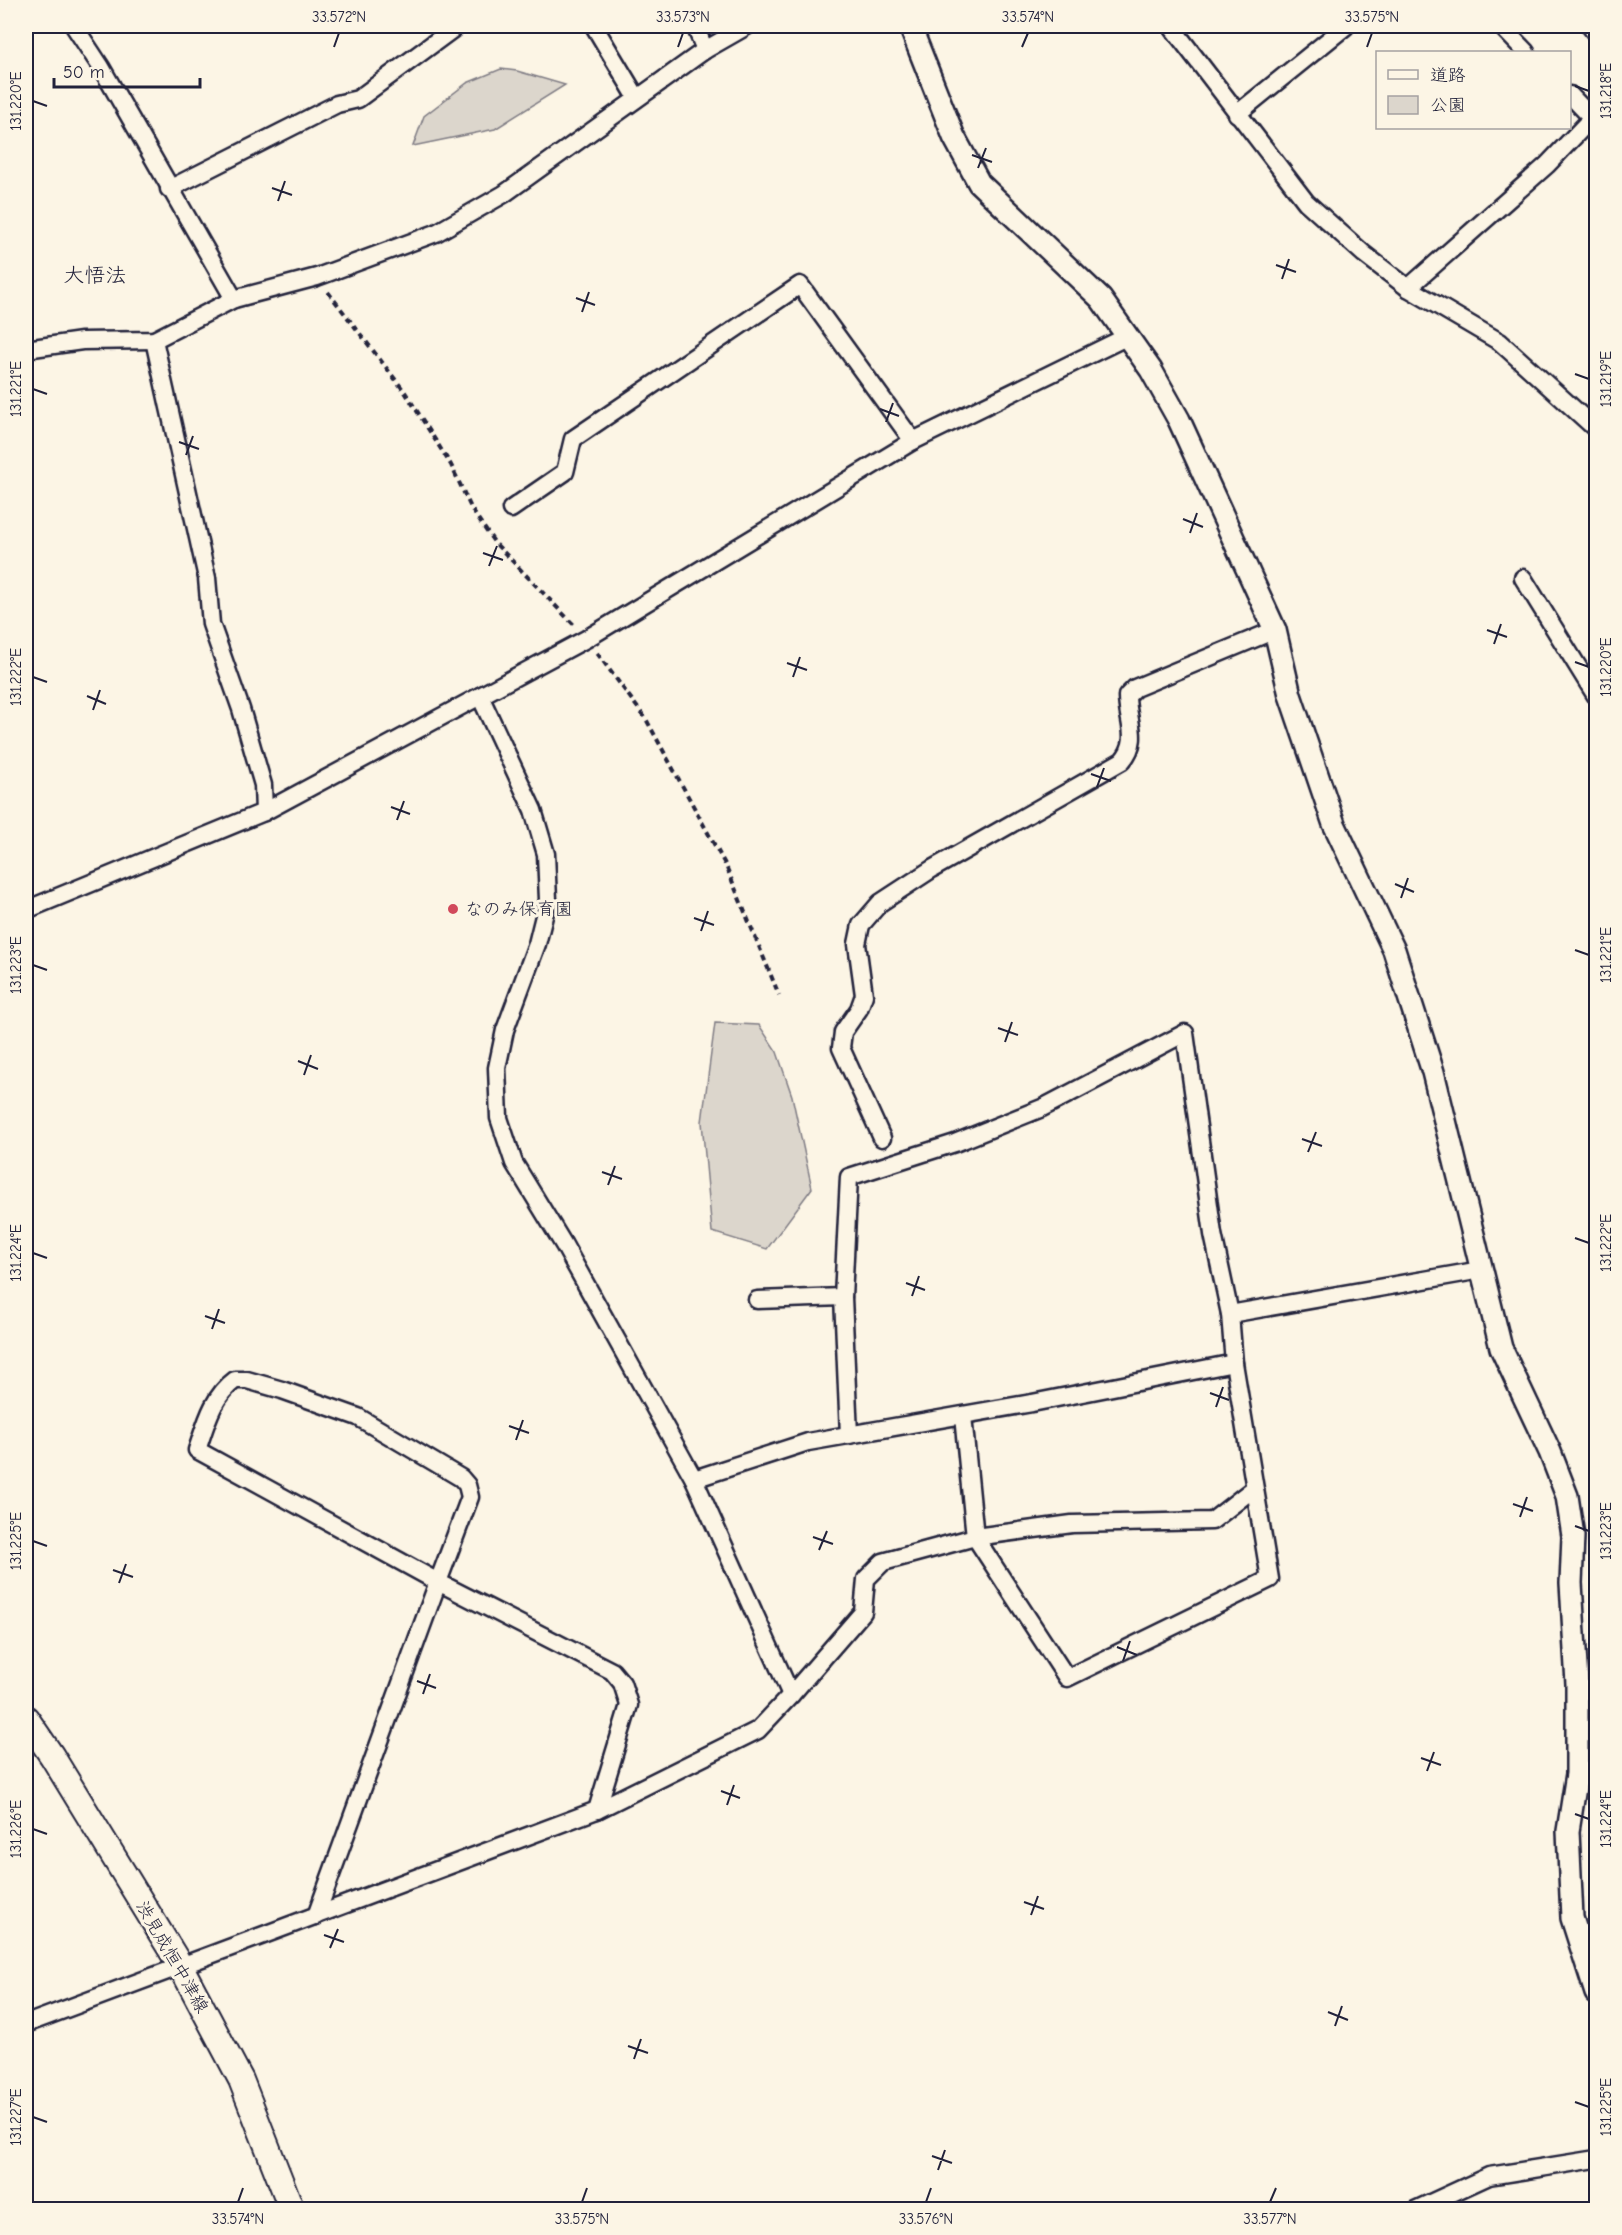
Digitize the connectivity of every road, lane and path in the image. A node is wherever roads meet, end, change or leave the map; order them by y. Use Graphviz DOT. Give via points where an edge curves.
graph roads {
  1 [pos="74,26"];
  2 [pos="457,26"];
  3 [pos="594,26"];
  4 [pos="695,26"];
  5 [pos="747,26"];
  6 [pos="910,26"];
  7 [pos="1171,26"];
  8 [pos="1346,26"];
  9 [pos="1501,26"];
  10 [pos="1590,26"];
  11 [pos="1596,34"];
  12 [pos="705,50"];
  13 [pos="1525,51"];
  14 [pos="1571,98"];
  15 [pos="637,99"];
  16 [pos="1238,114"];
  17 [pos="1594,118"];
  18 [pos="169,189"];
  19 [pos="317,277"];
  20 [pos="1408,288"];
  21 [pos="234,299"];
  22 [pos="1128,336"];
  23 [pos="154,340"];
  24 [pos="26,349"];
  25 [pos="1596,429"];
  26 [pos="913,441"];
  27 [pos="512,509"];
  28 [pos="1523,578"];
  29 [pos="1275,630"];
  30 [pos="586,639"];
  31 [pos="480,696"];
  32 [pos="1596,696"];
  33 [pos="264,812"];
  34 [pos="26,910"];
  35 [pos="779,995"];
  36 [pos="882,1138"];
  37 [pos="1481,1270"];
  38 [pos="843,1297"];
  39 [pos="757,1300"];
  40 [pos="1230,1314"];
  41 [pos="1234,1363"];
  42 [pos="963,1416"];
  43 [pos="849,1435"];
  44 [pos="694,1479"];
  45 [pos="1253,1489"];
  46 [pos="975,1538"];
  47 [pos="438,1582"];
  48 [pos="791,1695"];
  49 [pos="26,1718"];
  50 [pos="597,1810"];
  51 [pos="316,1916"];
  52 [pos="180,1965"];
  53 [pos="1596,1993"];
  54 [pos="26,2024"];
  55 [pos="1596,2159"];
  56 [pos="292,2210"];
  57 [pos="1415,2210"];
  1 -- 18 [label="street"];
  2 -- 18 [label="street" via="358,99 337,104"];
  3 -- 15 [label="street"];
  4 -- 12 [label="street"];
  5 -- 12 [label="street"];
  6 -- 22 [label="street" via="954,137 980,183 1101,299"];
  7 -- 16 [label="street"];
  8 -- 16 [label="street"];
  9 -- 13 [label="street"];
  10 -- 11 [label="street"];
  12 -- 15 [label="street"];
  14 -- 17 [label="street"];
  15 -- 19 [label="street" via="504,194 436,233"];
  16 -- 20 [label="street" via="1306,202"];
  17 -- 20 [label="street"];
  18 -- 21 [label="street"];
  19 -- 21 [label="street"];
  19 -- 30 [label="path" via="405,392 494,542 557,604"];
  20 -- 25 [label="street" via="1500,342"];
  21 -- 23 [label="street"];
  22 -- 26 [label="street"];
  22 -- 29 [label="street" via="1179,420"];
  23 -- 24 [label="street" via="82,341"];
  23 -- 33 [label="street" via="207,578 211,624 242,710 263,785"];
  26 -- 27 [label="street" via="800,285 573,440 565,472"];
  26 -- 30 [label="street"];
  28 -- 32 [label="street"];
  29 -- 36 [label="street" via="1135,688 1127,696 1133,743 1122,761 932,869 880,903 861,925 857,944 864,995 843,1032 841,1048"];
  29 -- 37 [label="street" via="1312,766 1334,824 1398,961 1433,1072"];
  30 -- 31 [label="street"];
  30 -- 35 [label="path" via="646,719 726,866"];
  31 -- 33 [label="street"];
  31 -- 44 [label="street" via="533,810 546,854 548,900 537,944 505,1030 497,1068 499,1118 514,1163"];
  33 -- 34 [label="street"];
  37 -- 40 [label="street"];
  37 -- 53 [label="street" via="1502,1348 1567,1496 1573,1536 1571,1583 1577,1684 1577,1774 1568,1831 1572,1918"];
  38 -- 39 [label="street"];
  38 -- 40 [label="street" via="849,1177 955,1143 1042,1108 1185,1034 1213,1234"];
  38 -- 43 [label="street"];
  40 -- 41 [label="street"];
  41 -- 42 [label="street"];
  41 -- 45 [label="street"];
  42 -- 43 [label="street"];
  42 -- 46 [label="street"];
  43 -- 44 [label="street" via="808,1442"];
  44 -- 48 [label="street"];
  45 -- 46 [label="street" via="1212,1521 1072,1524"];
  45 -- 46 [label="street" via="1270,1579 1067,1677"];
  46 -- 48 [label="street" via="883,1562 866,1579 862,1612"];
  47 -- 47 [label="street" via="197,1450 222,1390 235,1380 247,1380 358,1418 461,1478 470,1497"];
  47 -- 50 [label="street" via="612,1671 622,1683 629,1705"];
  47 -- 51 [label="street"];
  48 -- 50 [label="street" via="758,1730"];
  49 -- 52 [label="main road, 渋見成恒中津線"];
  50 -- 51 [label="street"];
  51 -- 52 [label="street"];
  52 -- 54 [label="street"];
  52 -- 56 [label="main road, 渋見成恒中津線" via="241,2080"];
  55 -- 57 [label="street" via="1489,2176"];
}
